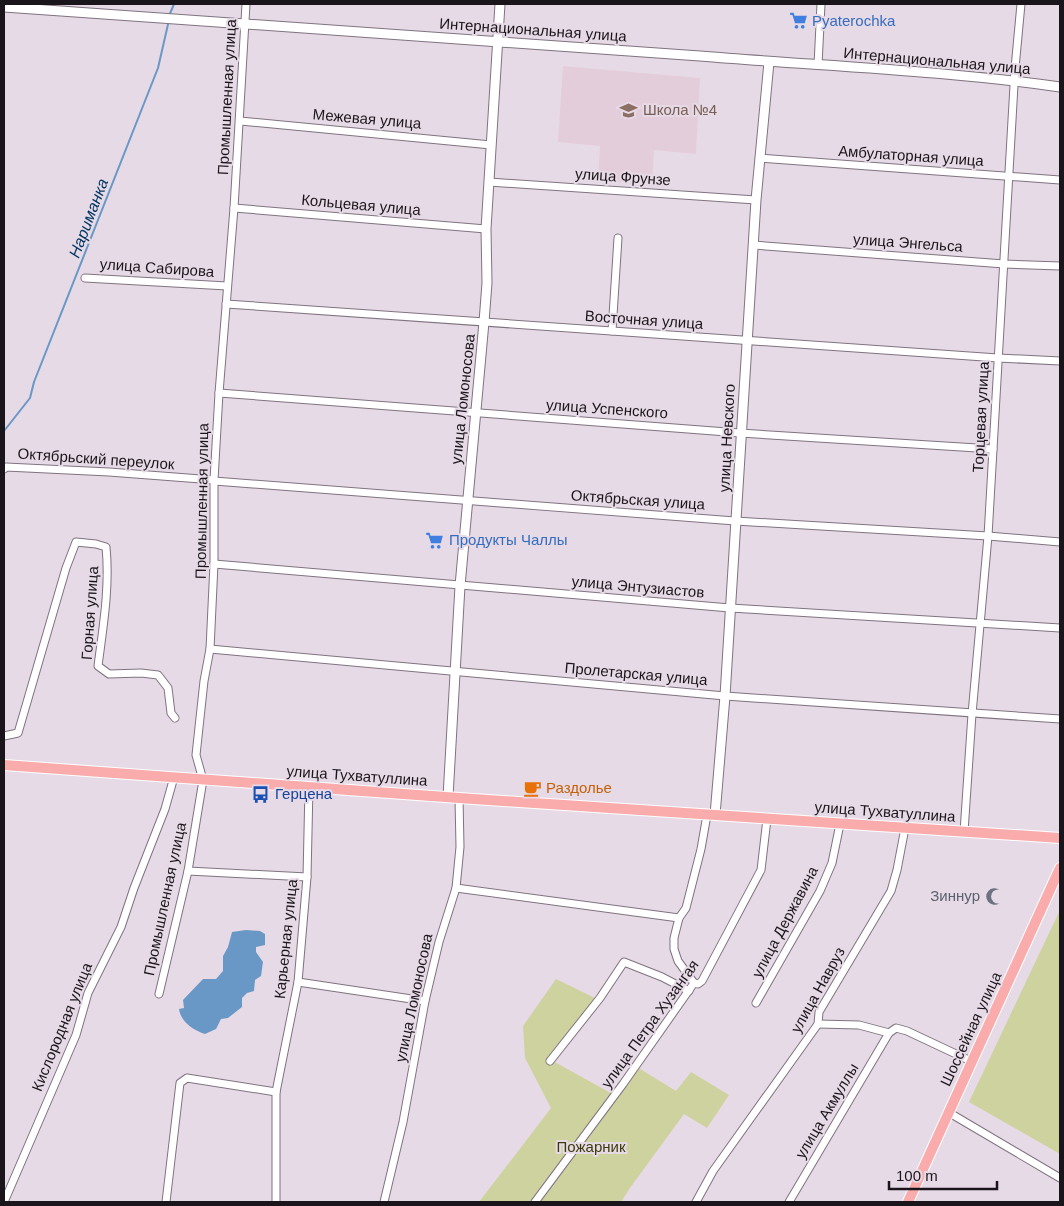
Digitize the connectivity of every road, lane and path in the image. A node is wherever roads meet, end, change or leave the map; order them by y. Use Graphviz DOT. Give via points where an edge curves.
graph roads {
  1 [pos="246,4"];
  2 [pos="500,4"];
  3 [pos="821,4"];
  4 [pos="1021,4"];
  5 [pos="4,6"];
  6 [pos="245,22"];
  7 [pos="497,41"];
  8 [pos="769,62"];
  9 [pos="818,65"];
  10 [pos="1016,80"];
  11 [pos="1060,87"];
  12 [pos="240,121"];
  13 [pos="491,145"];
  14 [pos="760,158"];
  15 [pos="1010,177"];
  16 [pos="1060,180"];
  17 [pos="489,182"];
  18 [pos="756,200"];
  19 [pos="234,208"];
  20 [pos="486,229"];
  21 [pos="618,238"];
  22 [pos="753,245"];
  23 [pos="1004,264"];
  24 [pos="1060,266"];
  25 [pos="85,278"];
  26 [pos="227,286"];
  27 [pos="226,304"];
  28 [pos="484,322"];
  29 [pos="612,331"];
  30 [pos="746,341"];
  31 [pos="998,358"];
  32 [pos="1060,361"];
  33 [pos="219,393"];
  34 [pos="475,413"];
  35 [pos="740,433"];
  36 [pos="992,449"];
  37 [pos="5,468"];
  38 [pos="214,481"];
  39 [pos="467,500"];
  40 [pos="735,521"];
  41 [pos="988,536"];
  42 [pos="1060,542"];
  43 [pos="214,564"];
  44 [pos="460,586"];
  45 [pos="730,608"];
  46 [pos="980,622"];
  47 [pos="1060,628"];
  48 [pos="210,649"];
  49 [pos="456,672"];
  50 [pos="725,696"];
  51 [pos="972,714"];
  52 [pos="175,718"];
  53 [pos="1060,719"];
  54 [pos="4,736"];
  55 [pos="4,765"];
  56 [pos="174,778"];
  57 [pos="203,780"];
  58 [pos="309,788"];
  59 [pos="454,798"];
  60 [pos="711,815"];
  61 [pos="767,819"];
  62 [pos="840,824"];
  63 [pos="905,828"];
  64 [pos="964,832"];
  65 [pos="1060,838"];
  66 [pos="1060,868"];
  67 [pos="188,872"];
  68 [pos="307,877"];
  69 [pos="456,888"];
  70 [pos="679,918"];
  71 [pos="298,982"];
  72 [pos="694,983"];
  73 [pos="689,991"];
  74 [pos="159,994"];
  75 [pos="425,1001"];
  76 [pos="756,1003"];
  77 [pos="818,1024"];
  78 [pos="889,1033"];
  79 [pos="550,1061"];
  80 [pos="973,1062"];
  81 [pos="276,1092"];
  82 [pos="948,1112"];
  83 [pos="1060,1178"];
  84 [pos="4,1202"];
  85 [pos="166,1202"];
  86 [pos="276,1202"];
  87 [pos="384,1202"];
  88 [pos="535,1202"];
  89 [pos="696,1202"];
  90 [pos="789,1202"];
  91 [pos="908,1202"];
  1 -- 6 [label="street, Промышленная улица"];
  2 -- 7 [label="street, улица Ломоносова"];
  3 -- 9 [label="street"];
  4 -- 10 [label="street, Торцевая улица"];
  5 -- 6 [label="street, Интернациональная улица"];
  6 -- 7 [label="street, Интернациональная улица"];
  6 -- 12 [label="street, Промышленная улица"];
  7 -- 8 [label="street, Интернациональная улица"];
  7 -- 13 [label="street, улица Ломоносова"];
  8 -- 9 [label="street, Интернациональная улица"];
  8 -- 14 [label="street, улица Невского"];
  9 -- 10 [label="street, Интернациональная улица"];
  10 -- 11 [label="street, Интернациональная улица"];
  10 -- 15 [label="street, Торцевая улица"];
  12 -- 13 [label="street, Межевая улица"];
  12 -- 19 [label="street, Промышленная улица"];
  13 -- 17 [label="street, улица Ломоносова"];
  14 -- 15 [label="street, Амбулаторная улица"];
  14 -- 18 [label="street, улица Невского"];
  15 -- 16 [label="street, Амбулаторная улица"];
  15 -- 23 [label="street, Торцевая улица"];
  17 -- 18 [label="street, улица Фрунзе"];
  17 -- 20 [label="street, улица Ломоносова"];
  18 -- 22 [label="street, улица Невского"];
  19 -- 20 [label="street, Кольцевая улица"];
  19 -- 26 [label="street, Промышленная улица"];
  20 -- 28 [label="street, улица Ломоносова"];
  21 -- 29 [label="street"];
  22 -- 23 [label="street, улица Энгельса"];
  22 -- 30 [label="street, улица Невского"];
  23 -- 24 [label="street, улица Энгельса"];
  23 -- 31 [label="street, Торцевая улица"];
  25 -- 26 [label="street, улица Сабирова"];
  26 -- 27 [label="street, Промышленная улица"];
  27 -- 28 [label="street, Восточная улица"];
  27 -- 33 [label="street, Промышленная улица"];
  28 -- 29 [label="street, Восточная улица"];
  28 -- 34 [label="street, улица Ломоносова"];
  29 -- 30 [label="street, Восточная улица"];
  30 -- 31 [label="street, Восточная улица"];
  30 -- 35 [label="street, улица Невского"];
  31 -- 32 [label="street, Восточная улица"];
  31 -- 36 [label="street, Торцевая улица"];
  33 -- 34 [label="street, улица Успенского"];
  33 -- 38 [label="street, Промышленная улица"];
  34 -- 35 [label="street, улица Успенского"];
  34 -- 39 [label="street, улица Ломоносова"];
  35 -- 36 [label="street, улица Успенского"];
  35 -- 40 [label="street, улица Невского"];
  36 -- 41 [label="street, Торцевая улица"];
  37 -- 38 [label="street, Октябрьский переулок" via="110,472"];
  38 -- 39 [label="street, Октябрьская улица"];
  38 -- 43 [label="street, Промышленная улица"];
  39 -- 40 [label="street, Октябрьская улица"];
  39 -- 44 [label="street, улица Ломоносова"];
  40 -- 41 [label="street, Октябрьская улица"];
  40 -- 45 [label="street, улица Невского"];
  41 -- 42 [label="street, Октябрьская улица"];
  41 -- 46 [label="street, Торцевая улица"];
  43 -- 44 [label="street, улица Энтузиастов"];
  43 -- 48 [label="street, Промышленная улица"];
  44 -- 45 [label="street, улица Энтузиастов"];
  44 -- 49 [label="street, улица Ломоносова"];
  45 -- 46 [label="street, улица Энтузиастов"];
  45 -- 50 [label="street, улица Невского"];
  46 -- 47 [label="street, улица Энтузиастов"];
  46 -- 51 [label="street, Торцевая улица"];
  48 -- 49 [label="street, Пролетарская улица"];
  48 -- 57 [label="street, Промышленная улица" via="196,755"];
  49 -- 50 [label="street, Пролетарская улица"];
  49 -- 59 [label="street, улица Ломоносова"];
  50 -- 51 [label="street, Пролетарская улица"];
  50 -- 60 [label="street, улица Невского"];
  51 -- 53 [label="street, Пролетарская улица"];
  51 -- 64 [label="street, Торцевая улица"];
  52 -- 54 [label="street, Горная улица" via="170,712 168,688 158,675 109,674 98,666 107,590 106,548 76,542 18,734"];
  55 -- 56 [label="main road, улица Тухватуллина"];
  56 -- 57 [label="main road, улица Тухватуллина"];
  56 -- 84 [label="street, Кислородная улица" via="121,927 88,993 76,1035"];
  57 -- 58 [label="main road, улица Тухватуллина"];
  57 -- 67 [label="street, Промышленная улица"];
  58 -- 59 [label="main road, улица Тухватуллина"];
  58 -- 68 [label="street, Карьерная улица"];
  59 -- 60 [label="main road, улица Тухватуллина"];
  59 -- 69 [label="street, улица Ломоносова" via="460,847"];
  60 -- 61 [label="main road, улица Тухватуллина"];
  60 -- 70 [label="street" via="686,908"];
  61 -- 62 [label="main road, улица Тухватуллина"];
  61 -- 72 [label="street, улица Петра Хузангая" via="761,870 702,981"];
  62 -- 63 [label="main road, улица Тухватуллина"];
  62 -- 76 [label="street, улица Державина" via="832,863 820,891"];
  63 -- 64 [label="main road, улица Тухватуллина"];
  63 -- 77 [label="street, улица Навруз" via="891,891 819,1012"];
  64 -- 65 [label="main road, улица Тухватуллина"];
  66 -- 80 [label="main road, Шоссейная улица"];
  67 -- 68 [label="street"];
  67 -- 74 [label="street, Промышленная улица"];
  68 -- 71 [label="street, Карьерная улица"];
  69 -- 70 [label="street"];
  69 -- 75 [label="street, улица Ломоносова"];
  70 -- 72 [label="street" via="674,949 678,961"];
  71 -- 75 [label="street"];
  71 -- 81 [label="street, Карьерная улица"];
  72 -- 73 [label="street, улица Петра Хузангая"];
  73 -- 79 [label="street" via="624,962"];
  73 -- 88 [label="street, улица Петра Хузангая"];
  75 -- 87 [label="street, улица Ломоносова" via="403,1122"];
  77 -- 78 [label="street" via="859,1025"];
  77 -- 89 [label="street, улица Навруз" via="713,1171"];
  78 -- 80 [label="street" via="896,1028 907,1031"];
  78 -- 90 [label="street, улица Акмуллы"];
  80 -- 82 [label="main road, Шоссейная улица"];
  81 -- 85 [label="street" via="187,1078 180,1083"];
  81 -- 86 [label="street, Карьерная улица"];
  82 -- 83 [label="street"];
  82 -- 91 [label="main road, Шоссейная улица"];
}
